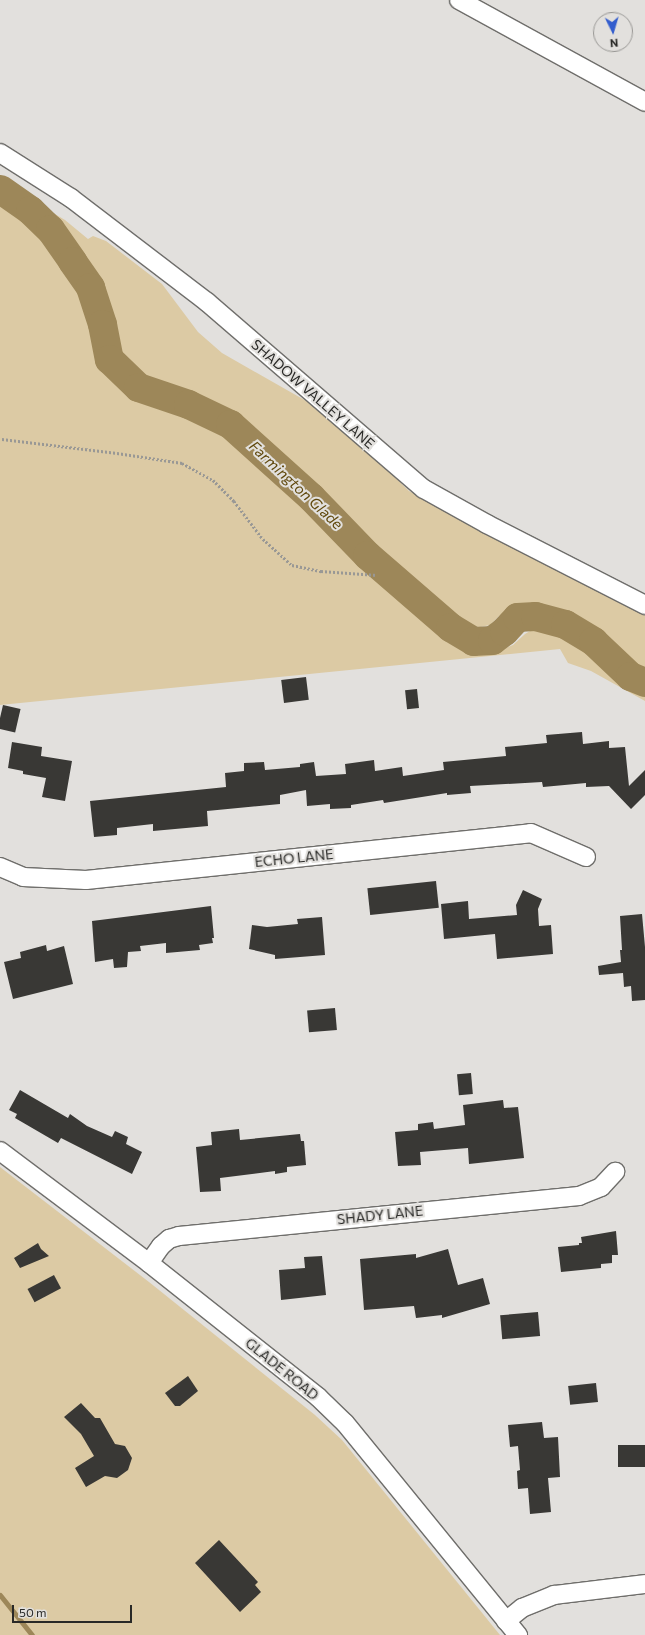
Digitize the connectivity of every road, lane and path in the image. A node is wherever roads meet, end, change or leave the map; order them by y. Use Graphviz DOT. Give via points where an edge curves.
graph roads {
  1 [pos="459,0"];
  2 [pos="645,102"];
  3 [pos="0,153"];
  4 [pos="2,439"];
  5 [pos="377,575"];
  6 [pos="645,605"];
  7 [pos="586,857"];
  8 [pos="0,867"];
  9 [pos="0,1151"];
  10 [pos="615,1172"];
  11 [pos="149,1263"];
  12 [pos="645,1584"];
  13 [pos="506,1621"];
  14 [pos="518,1635"];
  1 -- 2 [label="street"];
  3 -- 6 [label="street, SHADOW VALLEY LANE" via="71,198 207,302 424,489"];
  4 -- 5 [label="path" via="117,452 182,463 213,480 234,501 263,538 292,565 321,571"];
  7 -- 8 [label="street, ECHO LANE" via="532,833 86,880 23,877"];
  9 -- 11 [label="street, GLADE ROAD"];
  10 -- 11 [label="street, SHADY LANE" via="601,1187 579,1196 180,1236 169,1239"];
  11 -- 13 [label="street, GLADE ROAD" via="318,1397 345,1423"];
  12 -- 13 [label="street" via="554,1595 522,1608"];
  13 -- 14 [label="street, GLADE ROAD"];
}
